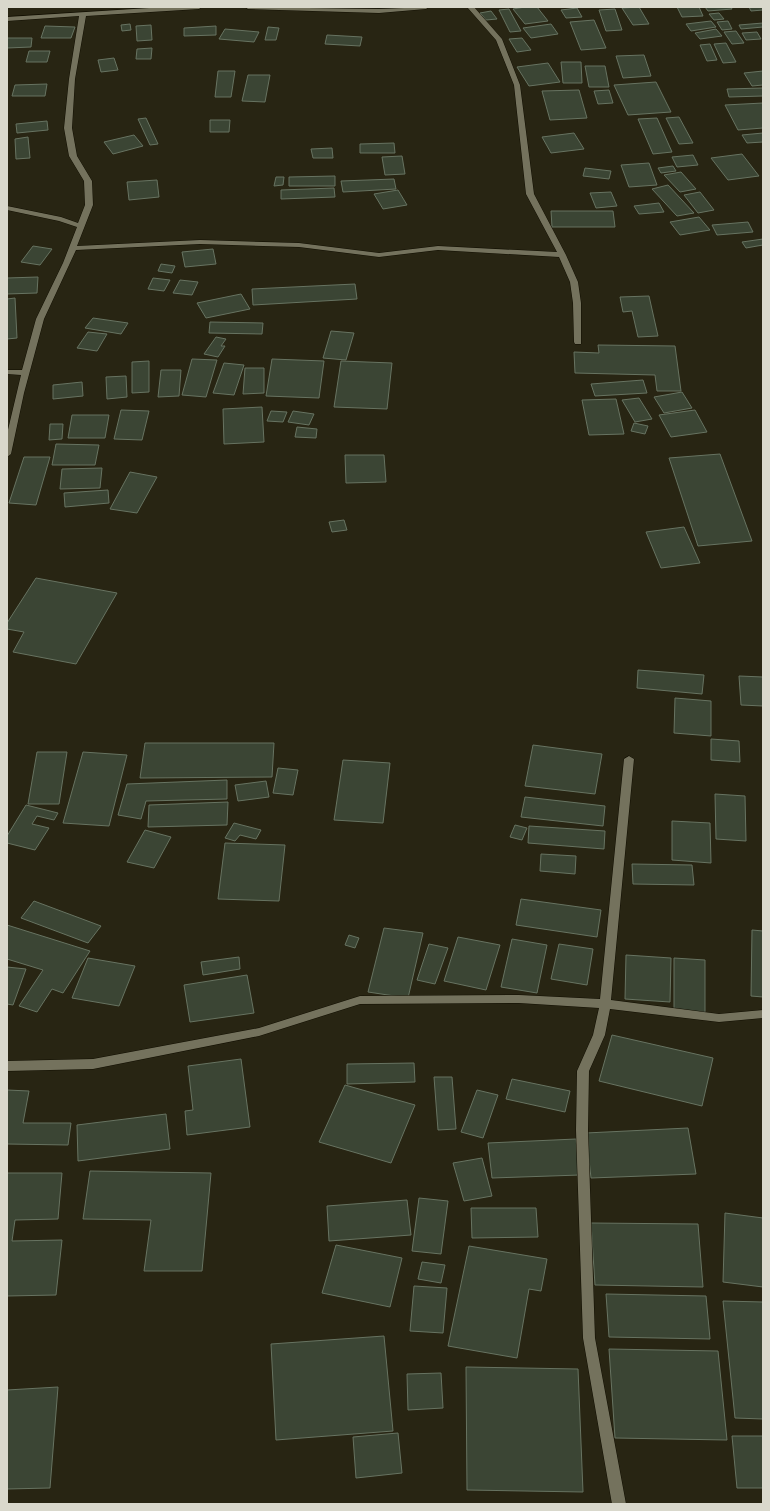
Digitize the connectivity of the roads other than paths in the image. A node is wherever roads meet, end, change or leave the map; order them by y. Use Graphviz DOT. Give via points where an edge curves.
graph roads {
  1 [pos="199,7"];
  2 [pos="248,7"];
  3 [pos="426,7"];
  4 [pos="470,7"];
  5 [pos="83,14"];
  6 [pos="7,20"];
  7 [pos="7,208"];
  8 [pos="80,226"];
  9 [pos="73,248"];
  10 [pos="562,255"];
  11 [pos="578,342"];
  12 [pos="7,372"];
  13 [pos="26,373"];
  14 [pos="7,454"];
  15 [pos="629,759"];
  16 [pos="605,1004"];
  17 [pos="763,1014"];
  18 [pos="7,1066"];
  19 [pos="619,1504"];
  1 -- 5 [label="street"];
  2 -- 3 [label="street" via="380,11"];
  4 -- 10 [label="street" via="499,39 517,84 530,194"];
  5 -- 6 [label="street"];
  5 -- 8 [label="street" via="72,79 68,128 73,156 88,181 89,205"];
  7 -- 8 [label="street" via="61,219"];
  8 -- 9 [label="street"];
  9 -- 10 [label="street" via="200,242 299,245 379,255 438,248"];
  9 -- 13 [label="street" via="40,319"];
  10 -- 11 [label="street" via="574,282"];
  12 -- 13 [label="street"];
  13 -- 14 [label="street"];
  15 -- 16 [label="street"];
  16 -- 17 [label="street" via="719,1018"];
  16 -- 18 [label="street" via="519,999 360,1000 259,1032 93,1064"];
  16 -- 19 [label="street" via="599,1035 583,1072 582,1138 589,1338"];
}
